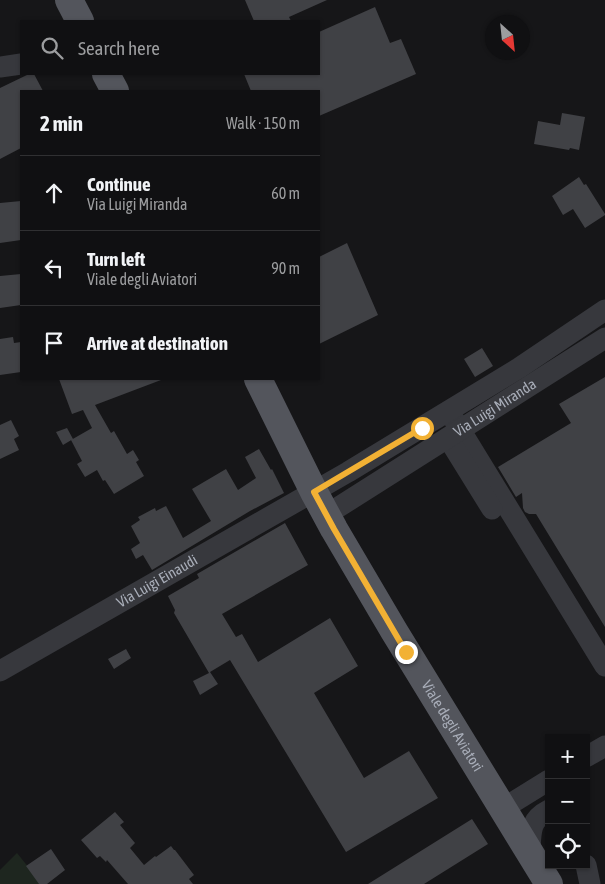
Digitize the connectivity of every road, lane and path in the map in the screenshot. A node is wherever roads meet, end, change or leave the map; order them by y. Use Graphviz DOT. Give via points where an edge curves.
graph roads {
  1 [pos="69,0"];
  2 [pos="79,20"];
  3 [pos="20,64"];
  4 [pos="0,67"];
  5 [pos="107,75"];
  6 [pos="114,90"];
  7 [pos="605,310"];
  8 [pos="575,330"];
  9 [pos="597,344"];
  10 [pos="258,380"];
  11 [pos="449,411"];
  12 [pos="455,434"];
  13 [pos="320,503"];
  14 [pos="605,666"];
  15 [pos="0,671"];
  16 [pos="605,746"];
  17 [pos="590,755"];
  18 [pos="545,782"];
  19 [pos="502,809"];
  20 [pos="545,812"];
  21 [pos="530,853"];
  22 [pos="587,869"];
  23 [pos="549,884"];
  24 [pos="590,884"];
  1 -- 2 [label="main road"];
  3 -- 4 [label="street"];
  5 -- 6 [label="main road"];
  7 -- 8 [label="street, Via Luigi Miranda"];
  8 -- 9 [label="street, Via Luigi Miranda"];
  8 -- 11 [label="street, Via Luigi Miranda"];
  9 -- 12 [label="street, Via Luigi Miranda"];
  10 -- 13 [label="main road, Viale degli Aviatori"];
  11 -- 12 [label="street"];
  11 -- 13 [label="street, Via Luigi Miranda"];
  12 -- 13 [label="street, Via Luigi Miranda"];
  12 -- 14 [label="street" via="496,515 518,523"];
  13 -- 15 [label="street, Via Luigi Einaudi"];
  13 -- 19 [label="main road, Viale degli Aviatori"];
  16 -- 17 [label="street"];
  18 -- 19 [label="street"];
  19 -- 21 [label="main road, Viale degli Aviatori"];
  20 -- 21 [label="street" via="533,824"];
  21 -- 23 [label="main road, Viale degli Aviatori"];
  22 -- 24 [label="street"];
}
